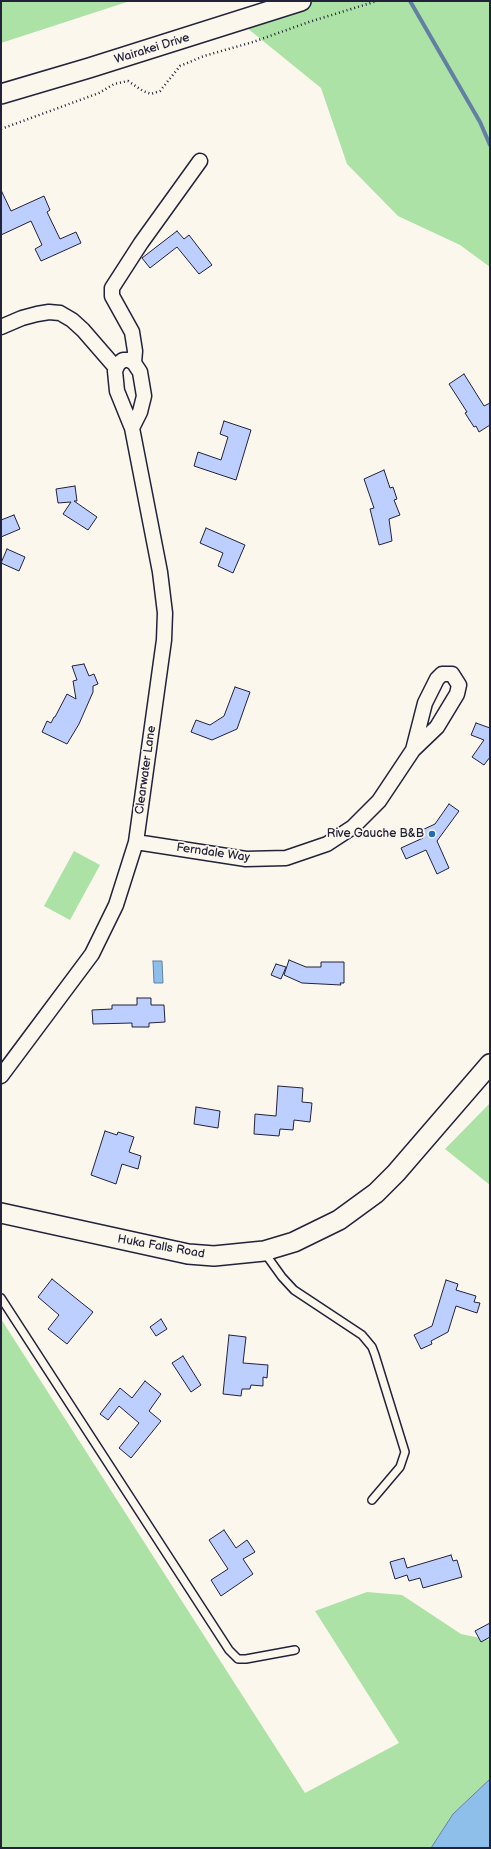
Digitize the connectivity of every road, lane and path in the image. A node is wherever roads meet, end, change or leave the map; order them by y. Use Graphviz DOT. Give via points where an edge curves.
graph roads {
  1 [pos="301,1"];
  2 [pos="377,1"];
  3 [pos="1,94"];
  4 [pos="1,129"];
  5 [pos="200,161"];
  6 [pos="1,327"];
  7 [pos="134,362"];
  8 [pos="116,368"];
  9 [pos="132,428"];
  10 [pos="413,750"];
  11 [pos="136,842"];
  12 [pos="490,1064"];
  13 [pos="1,1076"];
  14 [pos="1,1213"];
  15 [pos="264,1251"];
  16 [pos="1,1298"];
  17 [pos="372,1500"];
  18 [pos="295,1650"];
  1 -- 3 [label="street, Wairakei Drive"];
  2 -- 4 [label="path" via="204,56 180,66 160,91 151,94 128,81 114,84 99,93"];
  5 -- 7 [label="street" via="112,288 112,296 132,332"];
  6 -- 8 [label="street" via="37,314 60,313 83,330"];
  7 -- 8 [label="street" via="123,360"];
  7 -- 9 [label="street" via="140,372 144,396"];
  8 -- 9 [label="street, Clearwater Lane" via="117,391"];
  9 -- 11 [label="street, Clearwater Lane" via="160,572 165,613 164,640"];
  10 -- 10 [label="street, Ferndale Way" via="437,727 457,694 459,685 452,674 442,674 437,679 425,703"];
  10 -- 11 [label="street, Ferndale Way" via="379,801 353,827 327,844 305,852 286,858 246,859"];
  11 -- 13 [label="street, Clearwater Lane" via="116,905 92,954"];
  12 -- 15 [label="street, Huka Falls Road" via="376,1193 340,1220 294,1242"];
  14 -- 15 [label="street, Huka Falls Road" via="188,1254 214,1256"];
  15 -- 17 [label="lane" via="287,1284 362,1335 376,1355 405,1452 400,1467"];
  16 -- 18 [label="lane" via="228,1650 238,1659 246,1660"];
}
